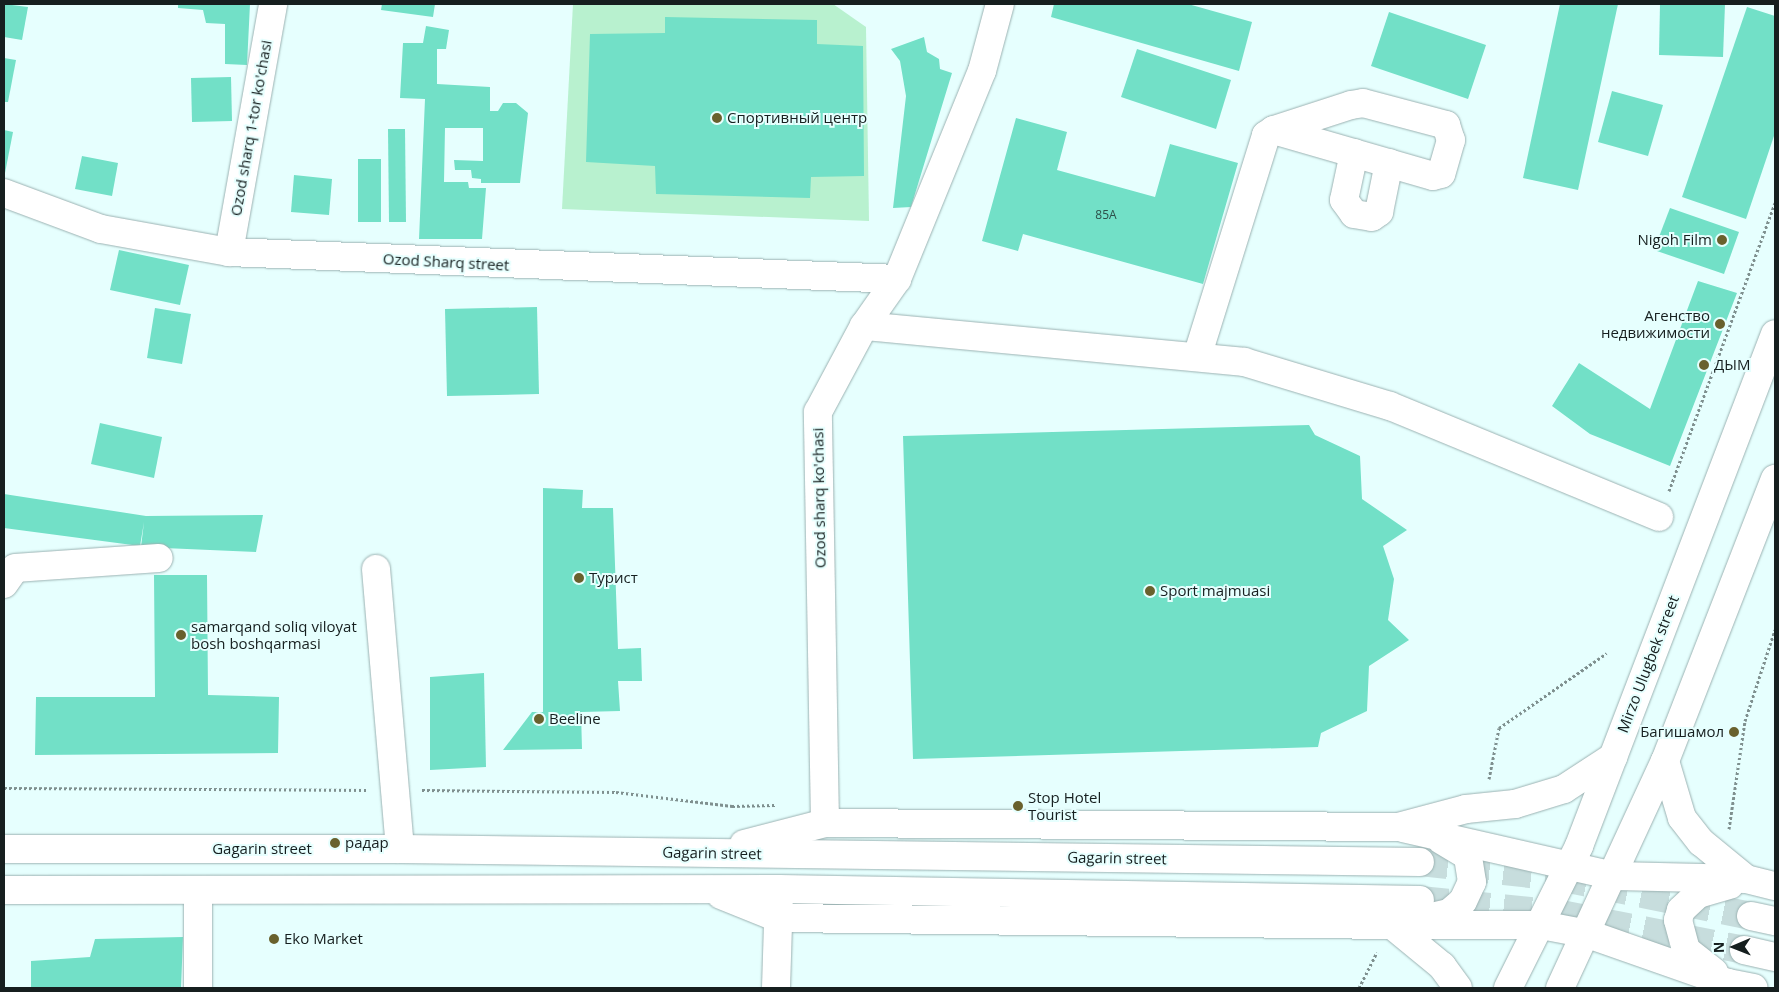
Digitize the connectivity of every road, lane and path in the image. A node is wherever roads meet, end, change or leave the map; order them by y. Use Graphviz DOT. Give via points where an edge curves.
graph roads {
  1 [pos="272,4"];
  2 [pos="1000,4"];
  3 [pos="1274,130"];
  4 [pos="1354,153"];
  5 [pos="1389,163"];
  6 [pos="4,193"];
  7 [pos="1775,203"];
  8 [pos="229,252"];
  9 [pos="897,279"];
  10 [pos="864,326"];
  11 [pos="1775,334"];
  12 [pos="1197,357"];
  13 [pos="1775,479"];
  14 [pos="1659,517"];
  15 [pos="158,558"];
  16 [pos="376,569"];
  17 [pos="4,584"];
  18 [pos="1775,630"];
  19 [pos="1607,653"];
  20 [pos="1613,757"];
  21 [pos="1665,760"];
  22 [pos="1486,789"];
  23 [pos="825,823"];
  24 [pos="1398,826"];
  25 [pos="4,832"];
  26 [pos="1727,840"];
  27 [pos="4,849"];
  28 [pos="400,849"];
  29 [pos="710,853"];
  30 [pos="1420,862"];
  31 [pos="1571,864"];
  32 [pos="1615,876"];
  33 [pos="1746,879"];
  34 [pos="1775,886"];
  35 [pos="779,889"];
  36 [pos="4,890"];
  37 [pos="708,890"];
  38 [pos="198,891"];
  39 [pos="1420,900"];
  40 [pos="778,918"];
  41 [pos="1542,925"];
  42 [pos="1588,934"];
  43 [pos="1386,936"];
  44 [pos="1744,950"];
  45 [pos="1775,957"];
  46 [pos="1728,987"];
  47 [pos="198,988"];
  48 [pos="776,988"];
  49 [pos="1359,988"];
  50 [pos="1458,988"];
  51 [pos="1508,988"];
  52 [pos="1560,988"];
  1 -- 8 [label="main road, Ozod sharq 1-tor ko'chasi"];
  2 -- 9 [label="main road, Ozod sharq ko'chasi" via="982,71"];
  3 -- 4 [label="main road"];
  3 -- 5 [label="main road" via="1363,103 1450,130 1438,176"];
  3 -- 12 [label="main road" via="1261,140"];
  4 -- 5 [label="main road"];
  4 -- 5 [label="main road" via="1344,200 1354,214 1372,217 1380,212"];
  6 -- 8 [label="main road, Ozod Sharq street" via="101,229"];
  7 -- 14 [label="path"];
  8 -- 9 [label="main road, Ozod Sharq street"];
  9 -- 10 [label="main road, Ozod sharq ko'chasi"];
  10 -- 12 [label="main road"];
  10 -- 23 [label="main road, Ozod sharq ko'chasi" via="818,412"];
  11 -- 20 [label="main road, Mirzo Ulugbek street"];
  12 -- 14 [label="main road" via="1244,362 1390,406"];
  13 -- 21 [label="main road"];
  15 -- 17 [label="main road" via="15,568"];
  16 -- 28 [label="main road"];
  18 -- 26 [label="path" via="1745,721"];
  19 -- 22 [label="path" via="1499,728"];
  20 -- 24 [label="main road" via="1564,789 1515,804 1466,809"];
  20 -- 31 [label="main road, Mirzo Ulugbek street"];
  21 -- 32 [label="main road"];
  21 -- 33 [label="main road" via="1682,818 1701,842"];
  23 -- 24 [label="main road"];
  23 -- 29 [label="main road"];
  24 -- 31 [label="main road"];
  24 -- 43 [label="main road" via="1449,842 1468,856 1472,882 1463,901 1449,913"];
  25 -- 27 [label="main road"];
  27 -- 28 [label="main road, Gagarin street"];
  28 -- 29 [label="main road, Gagarin street"];
  29 -- 30 [label="main road, Gagarin street"];
  31 -- 32 [label="main road"];
  31 -- 41 [label="main road, Mirzo Ulugbek street"];
  32 -- 33 [label="main road"];
  32 -- 42 [label="main road"];
  33 -- 34 [label="main road"];
  33 -- 46 [label="main road" via="1698,894 1681,910 1678,920 1686,950"];
  35 -- 37 [label="main road"];
  35 -- 39 [label="main road"];
  35 -- 40 [label="main road"];
  36 -- 38 [label="main road"];
  37 -- 38 [label="main road"];
  37 -- 40 [label="main road"];
  38 -- 47 [label="main road"];
  40 -- 43 [label="main road"];
  40 -- 48 [label="main road"];
  41 -- 42 [label="main road"];
  41 -- 43 [label="main road"];
  41 -- 51 [label="main road, Mirzo Ulugbek street"];
  42 -- 46 [label="main road"];
  42 -- 52 [label="main road"];
  43 -- 49 [label="path"];
  43 -- 50 [label="main road" via="1442,966"];
  44 -- 45 [label="main road"];
}
